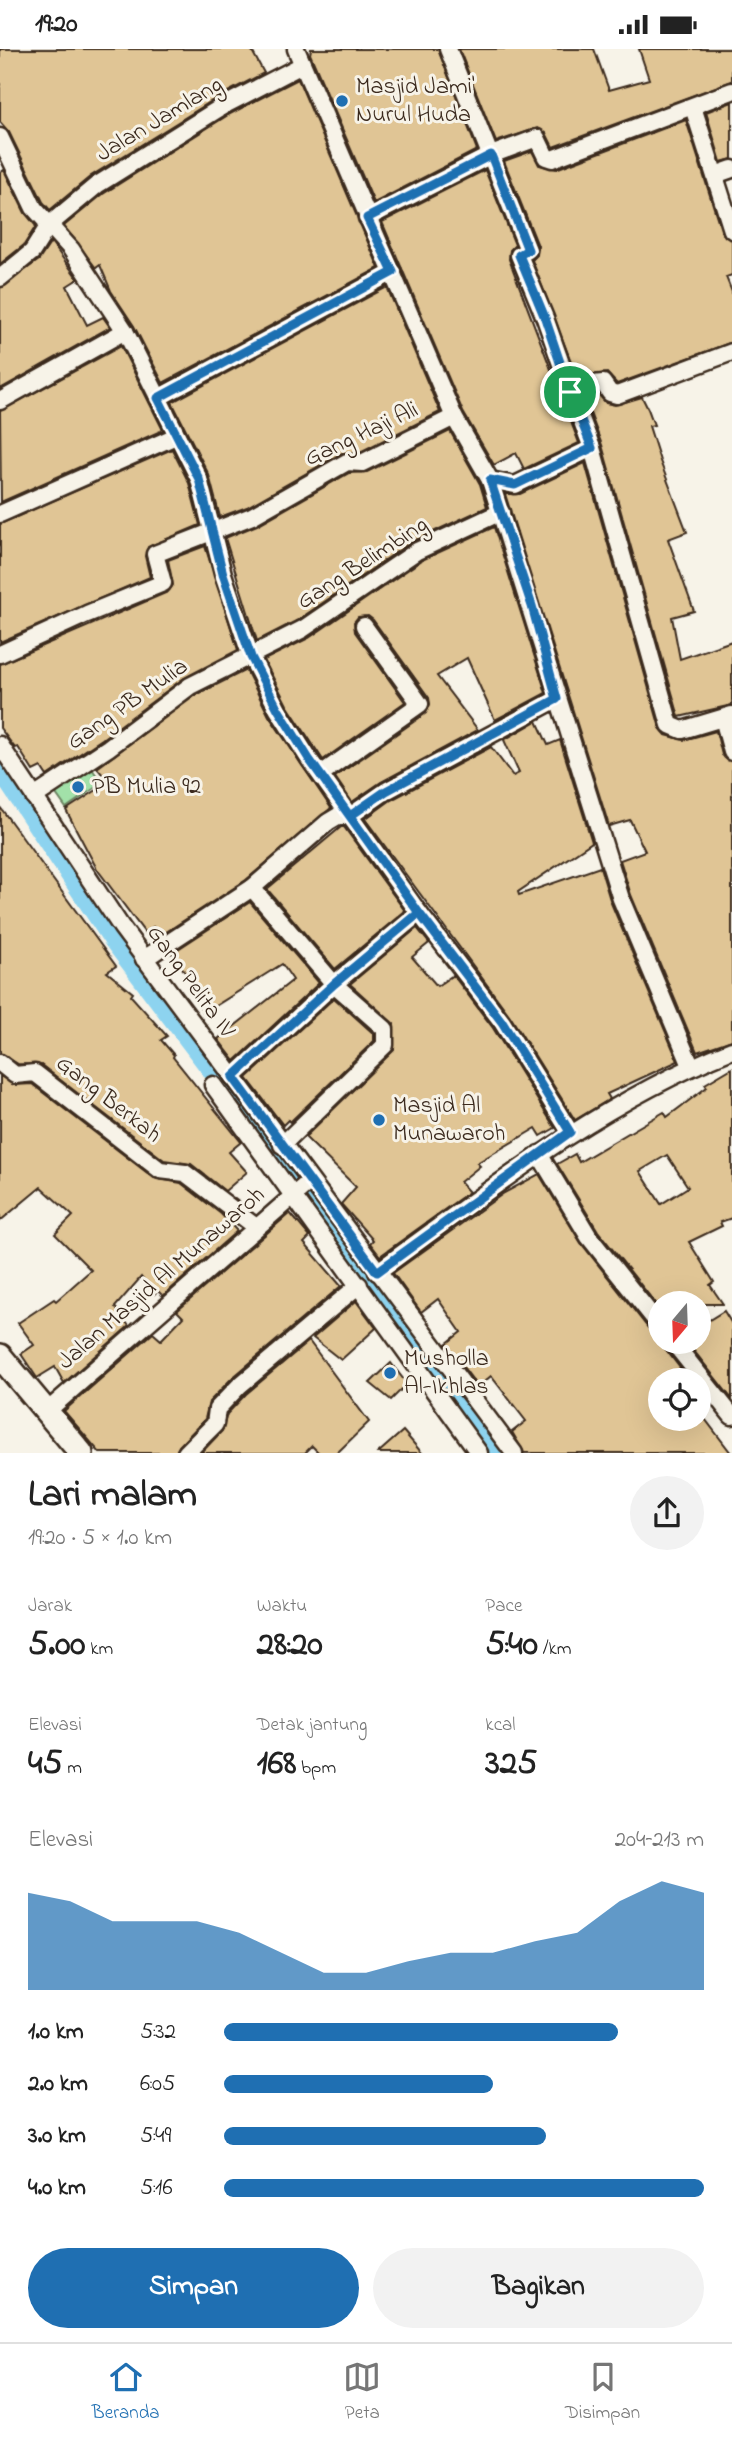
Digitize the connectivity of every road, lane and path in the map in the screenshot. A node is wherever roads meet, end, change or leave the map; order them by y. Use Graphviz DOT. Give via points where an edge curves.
graph roads {
  1 [pos="296,49"];
  2 [pos="448,49"];
  3 [pos="302,65"];
  4 [pos="732,91"];
  5 [pos="693,107"];
  6 [pos="0,137"];
  7 [pos="491,155"];
  8 [pos="732,169"];
  9 [pos="715,175"];
  10 [pos="367,218"];
  11 [pos="49,225"];
  12 [pos="732,230"];
  13 [pos="393,272"];
  14 [pos="0,278"];
  15 [pos="125,331"];
  16 [pos="732,352"];
  17 [pos="570,392"];
  18 [pos="158,398"];
  19 [pos="0,401"];
  20 [pos="453,417"];
  21 [pos="176,436"];
  22 [pos="592,448"];
  23 [pos="490,480"];
  24 [pos="501,512"];
  25 [pos="0,515"];
  26 [pos="214,533"];
  27 [pos="364,626"];
  28 [pos="0,654"];
  29 [pos="251,657"];
  30 [pos="557,699"];
  31 [pos="728,717"];
  32 [pos="0,745"];
  33 [pos="732,752"];
  34 [pos="321,774"];
  35 [pos="34,797"];
  36 [pos="350,816"];
  37 [pos="251,888"];
  38 [pos="419,913"];
  39 [pos="144,959"];
  40 [pos="334,984"];
  41 [pos="732,1050"];
  42 [pos="0,1063"];
  43 [pos="691,1066"];
  44 [pos="233,1077"];
  45 [pos="213,1085"];
  46 [pos="570,1132"];
  47 [pos="282,1145"];
  48 [pos="539,1154"];
  49 [pos="301,1188"];
  50 [pos="256,1227"];
  51 [pos="377,1272"];
  52 [pos="358,1287"];
  53 [pos="648,1311"];
  54 [pos="683,1355"];
  55 [pos="0,1356"];
  56 [pos="471,1399"];
  57 [pos="45,1413"];
  58 [pos="452,1413"];
  59 [pos="732,1416"];
  60 [pos="81,1453"];
  61 [pos="186,1453"];
  62 [pos="479,1453"];
  63 [pos="514,1453"];
  1 -- 3 [label="street"];
  2 -- 7 [label="street"];
  3 -- 10 [label="street"];
  3 -- 11 [label="street, Jalan Jamlang" via="124,166"];
  4 -- 5 [label="street"];
  5 -- 7 [label="street" via="552,159 546,157 538,138"];
  5 -- 9 [label="street"];
  6 -- 11 [label="street" via="32,204"];
  7 -- 10 [label="street"];
  7 -- 17 [label="street" via="528,250 519,255"];
  8 -- 9 [label="street"];
  9 -- 12 [label="street"];
  10 -- 13 [label="street"];
  11 -- 14 [label="street, Jalan Jamlang" via="32,252"];
  11 -- 15 [label="street" via="103,293"];
  13 -- 18 [label="street"];
  13 -- 20 [label="street"];
  15 -- 18 [label="street"];
  15 -- 19 [label="street"];
  16 -- 17 [label="street" via="617,394 610,394 603,383"];
  17 -- 22 [label="street"];
  18 -- 21 [label="street"];
  20 -- 23 [label="street"];
  20 -- 26 [label="street, Gang Haji Ali" via="362,463 347,462"];
  21 -- 25 [label="street"];
  21 -- 26 [label="street" via="199,479"];
  22 -- 23 [label="street" via="515,485"];
  22 -- 31 [label="street" via="670,725 682,730"];
  23 -- 24 [label="street"];
  24 -- 29 [label="street, Gang Belimbing" via="417,551 324,616"];
  24 -- 30 [label="street"];
  26 -- 28 [label="street, Gang Haji Ali" via="155,554 162,584"];
  26 -- 29 [label="street"];
  27 -- 34 [label="street" via="420,704"];
  29 -- 34 [label="street" via="278,709"];
  29 -- 35 [label="street, Gang PB Mulia" via="190,686"];
  30 -- 36 [label="street" via="386,791"];
  30 -- 43 [label="street" via="621,899"];
  31 -- 33 [label="street"];
  32 -- 35 [label="street, Gang Pelita IV"];
  34 -- 36 [label="street"];
  35 -- 39 [label="street, Gang Pelita IV"];
  36 -- 37 [label="street" via="328,822"];
  36 -- 38 [label="street"];
  37 -- 39 [label="street"];
  37 -- 40 [label="street"];
  38 -- 40 [label="street"];
  38 -- 46 [label="street" via="502,1022"];
  39 -- 44 [label="street, Gang Pelita IV"];
  40 -- 44 [label="street"];
  40 -- 47 [label="street" via="385,1029 385,1045"];
  41 -- 43 [label="street"];
  42 -- 50 [label="street, Gang Berkah" via="15,1075 35,1073 160,1170 185,1173"];
  43 -- 46 [label="street"];
  44 -- 47 [label="street, Gang Pelita IV"];
  45 -- 49 [label="street"];
  46 -- 48 [label="street"];
  47 -- 49 [label="street, Gang Pelita IV"];
  48 -- 51 [label="street"];
  48 -- 53 [label="street" via="589,1237"];
  49 -- 50 [label="street, Jalan Masjid Al Munawaroh"];
  49 -- 51 [label="street, Gang Pelita IV"];
  49 -- 52 [label="street"];
  50 -- 57 [label="street, Jalan Masjid Al Munawaroh"];
  51 -- 56 [label="street, Gang Pelita IV"];
  52 -- 58 [label="street"];
  52 -- 61 [label="street" via="239,1386 217,1409 215,1424"];
  54 -- 59 [label="street"];
  55 -- 57 [label="main road"];
  56 -- 58 [label="street"];
  56 -- 63 [label="street, Gang Pelita IV"];
  57 -- 60 [label="main road"];
  58 -- 62 [label="street"];
}
